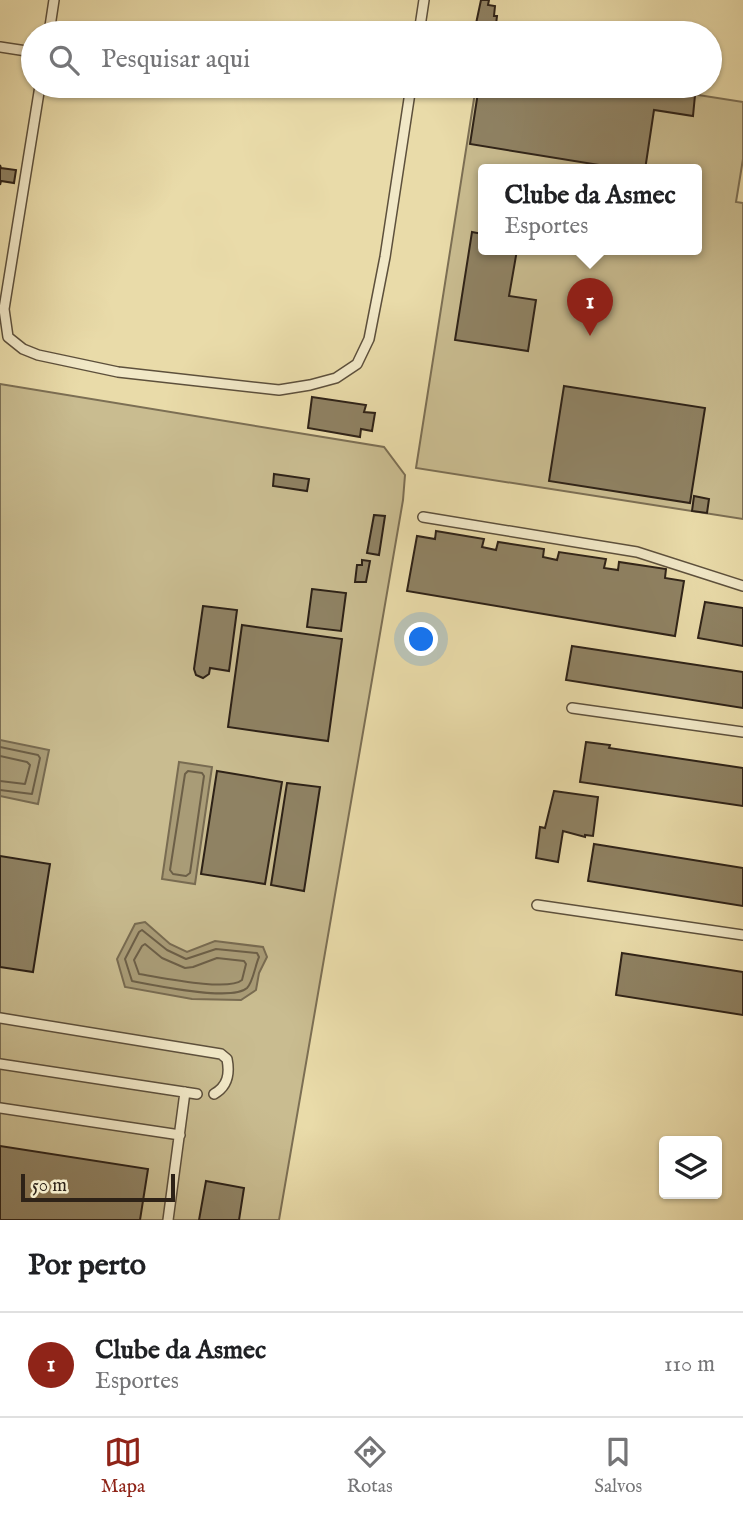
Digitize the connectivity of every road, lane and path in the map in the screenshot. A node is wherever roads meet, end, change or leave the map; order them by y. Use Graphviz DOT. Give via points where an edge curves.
graph roads {
  1 [pos="54,0"];
  2 [pos="424,0"];
  3 [pos="51,21"];
  4 [pos="421,21"];
  5 [pos="0,47"];
  6 [pos="21,50"];
  7 [pos="38,98"];
  8 [pos="409,98"];
  9 [pos="423,517"];
  10 [pos="743,586"];
  11 [pos="572,708"];
  12 [pos="743,732"];
  13 [pos="537,905"];
  14 [pos="743,935"];
  15 [pos="0,1018"];
  16 [pos="0,1064"];
  17 [pos="185,1092"];
  18 [pos="197,1094"];
  19 [pos="214,1094"];
  20 [pos="0,1108"];
  21 [pos="180,1135"];
  22 [pos="168,1220"];
  1 -- 3 [label="lane"];
  2 -- 4 [label="lane"];
  5 -- 6 [label="lane"];
  7 -- 8 [label="lane" via="4,309 8,337 38,355 118,372 279,390 336,378 357,364 369,339"];
  9 -- 10 [label="lane" via="637,552"];
  11 -- 12 [label="lane"];
  13 -- 14 [label="lane"];
  15 -- 19 [label="lane" via="220,1054 229,1069 223,1089"];
  16 -- 17 [label="lane"];
  17 -- 18 [label="lane"];
  17 -- 21 [label="lane"];
  20 -- 21 [label="lane"];
  21 -- 22 [label="lane"];
}
